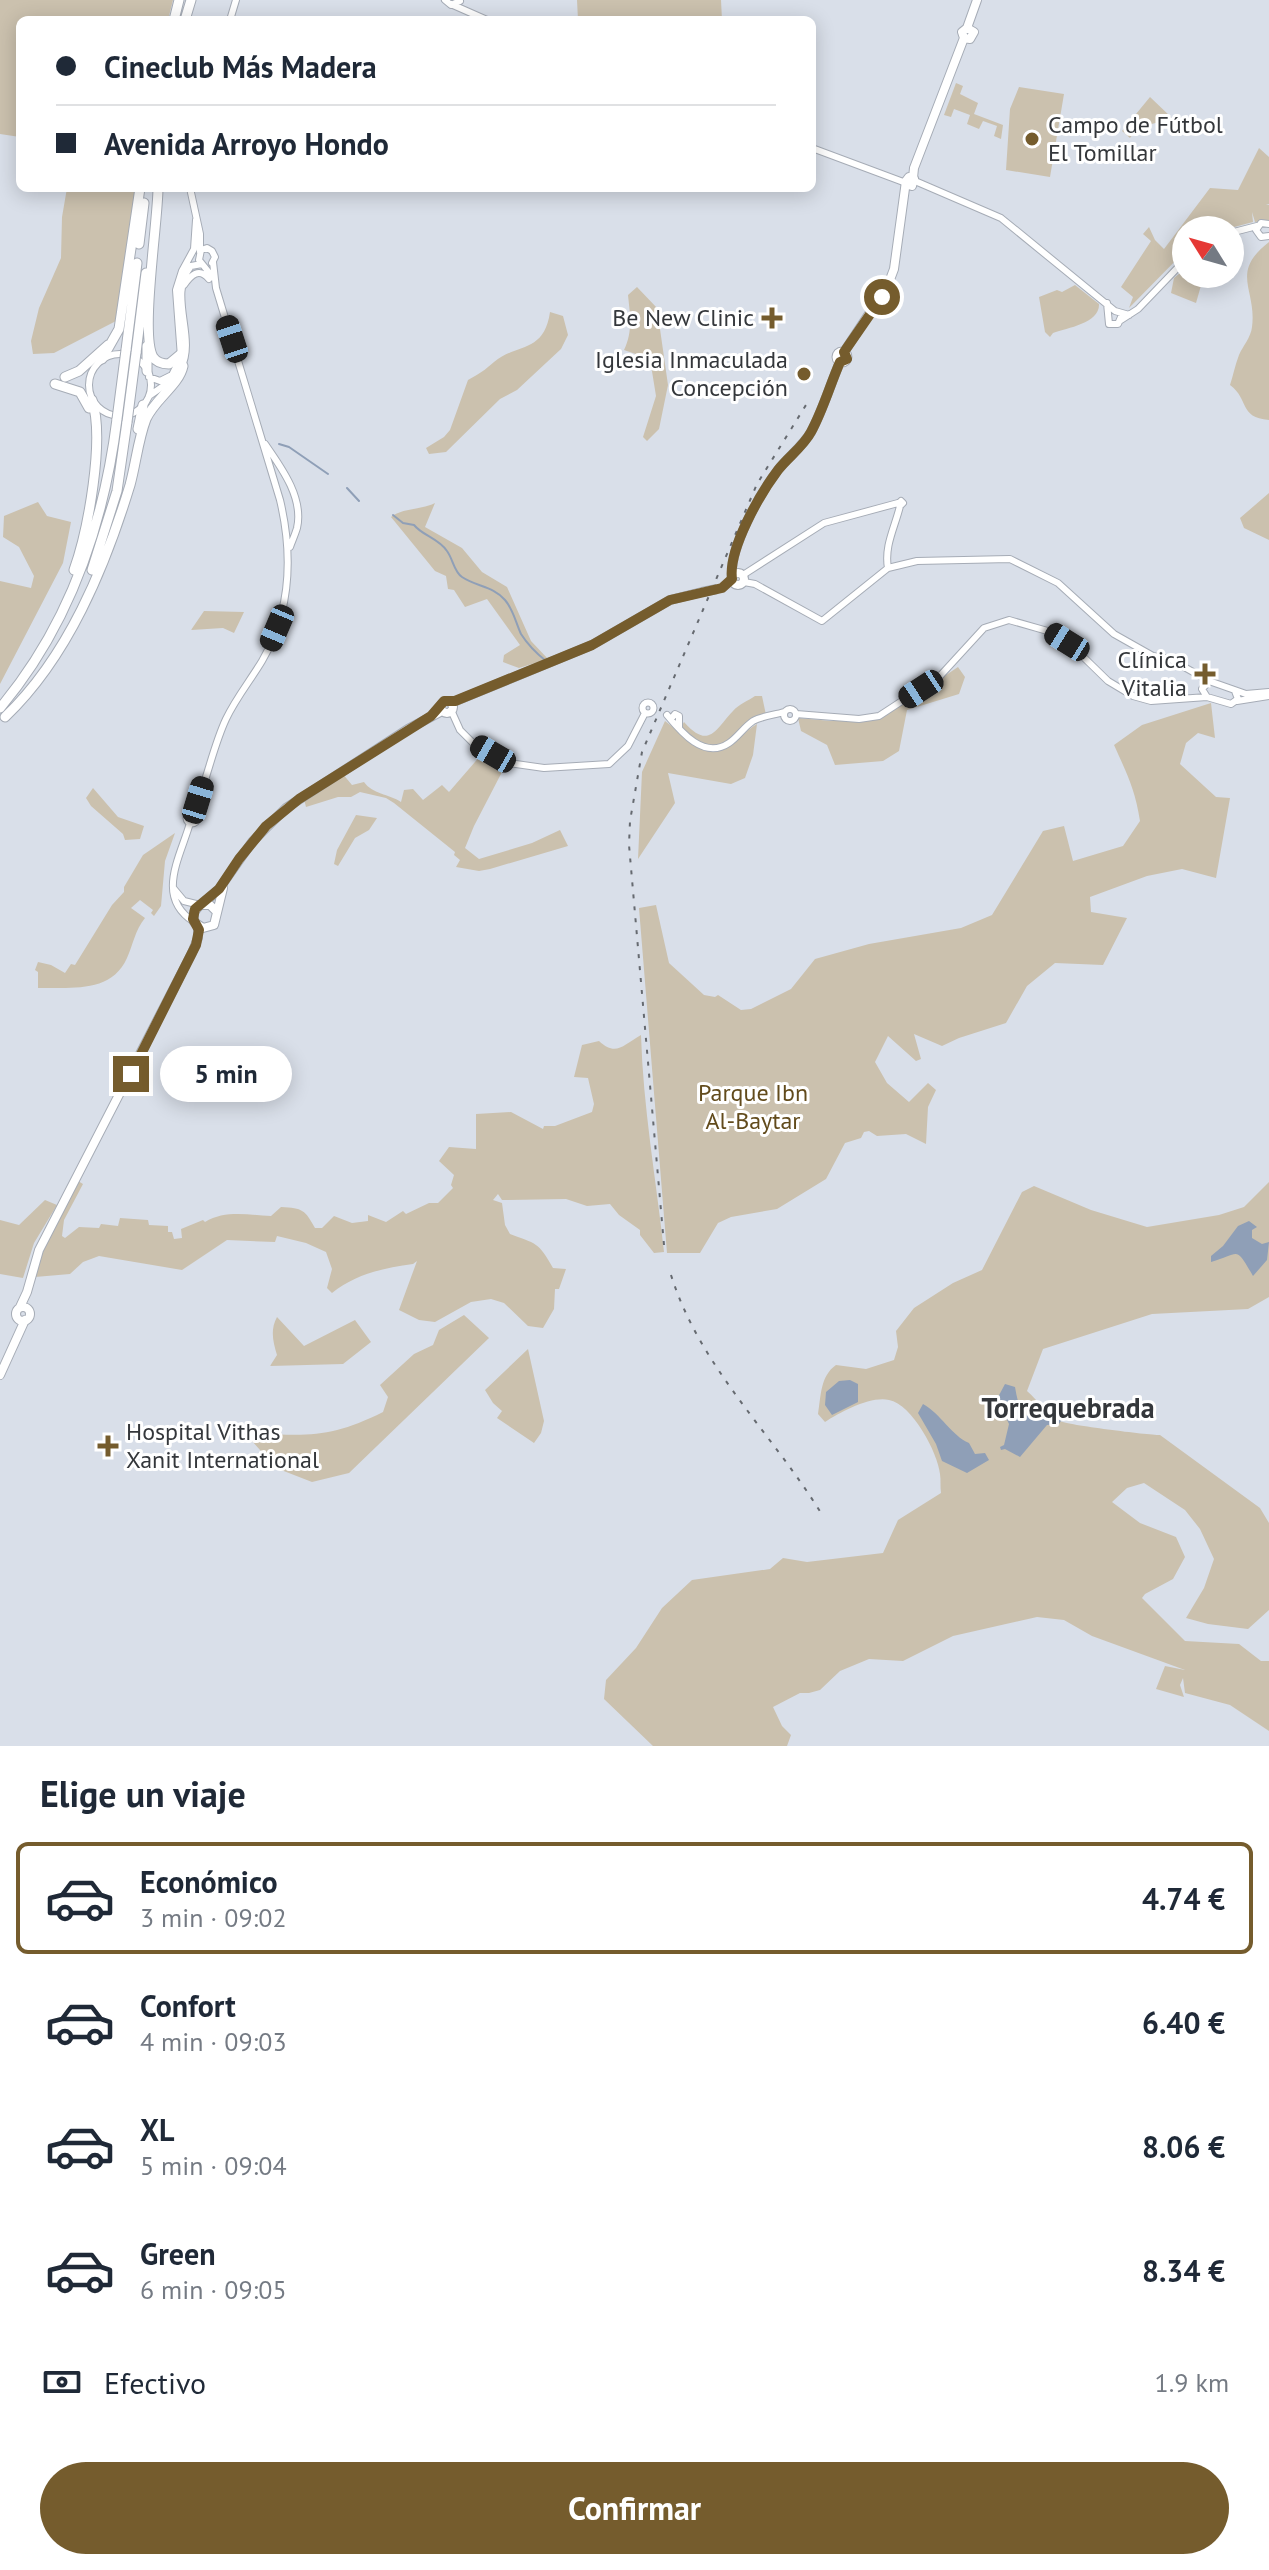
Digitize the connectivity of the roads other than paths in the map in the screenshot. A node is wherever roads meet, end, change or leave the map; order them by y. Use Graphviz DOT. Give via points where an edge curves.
graph roads {
  1 [pos="445,0"];
  2 [pos="977,0"];
  3 [pos="457,2"];
  4 [pos="478,16"];
  5 [pos="816,149"];
  6 [pos="910,181"];
  7 [pos="139,192"];
  8 [pos="146,192"];
  9 [pos="156,192"];
  10 [pos="157,192"];
  11 [pos="191,192"];
  12 [pos="196,220"];
  13 [pos="1269,224"];
  14 [pos="1258,225"];
  15 [pos="1244,231"];
  16 [pos="200,234"];
  17 [pos="1269,236"];
  18 [pos="209,249"];
  19 [pos="199,253"];
  20 [pos="213,262"];
  21 [pos="204,265"];
  22 [pos="184,267"];
  23 [pos="1172,274"];
  24 [pos="183,287"];
  25 [pos="216,288"];
  26 [pos="218,296"];
  27 [pos="149,309"];
  28 [pos="119,329"];
  29 [pos="131,351"];
  30 [pos="181,354"];
  31 [pos="102,359"];
  32 [pos="183,366"];
  33 [pos="148,374"];
  34 [pos="65,377"];
  35 [pos="55,384"];
  36 [pos="92,400"];
  37 [pos="146,401"];
  38 [pos="122,420"];
  39 [pos="263,441"];
  40 [pos="96,442"];
  41 [pos="288,480"];
  42 [pos="277,485"];
  43 [pos="124,503"];
  44 [pos="297,522"];
  45 [pos="289,554"];
  46 [pos="888,568"];
  47 [pos="740,577"];
  48 [pos="23,676"];
  49 [pos="1205,685"];
  50 [pos="1235,691"];
  51 [pos="1269,694"];
  52 [pos="1207,697"];
  53 [pos="1185,699"];
  54 [pos="1237,701"];
  55 [pos="447,708"];
  56 [pos="2,716"];
  57 [pos="174,878"];
  58 [pos="226,879"];
  59 [pos="202,904"];
  60 [pos="217,912"];
  61 [pos="196,924"];
  62 [pos="208,928"];
  63 [pos="196,945"];
  64 [pos="0,1375"];
  1 -- 3 [label="street"];
  2 -- 6 [label="main road"];
  3 -- 4 [label="street"];
  5 -- 6 [label="street"];
  6 -- 23 [label="street" via="1001,218 1119,315 1147,301"];
  6 -- 47 [label="main road" via="888,285 844,352 836,355 840,362 811,431 758,502 733,562"];
  7 -- 28 [label="highway"];
  8 -- 29 [label="highway"];
  9 -- 29 [label="highway"];
  10 -- 27 [label="highway"];
  11 -- 12 [label="street"];
  12 -- 16 [label="street"];
  12 -- 22 [label="street" via="194,249"];
  13 -- 14 [label="street"];
  14 -- 15 [label="street"];
  14 -- 17 [label="street" via="1259,236"];
  16 -- 18 [label="street"];
  16 -- 19 [label="street"];
  18 -- 19 [label="street"];
  18 -- 20 [label="street"];
  19 -- 21 [label="street"];
  19 -- 22 [label="street"];
  20 -- 21 [label="street"];
  20 -- 25 [label="street"];
  21 -- 24 [label="street" via="189,268"];
  21 -- 25 [label="street"];
  22 -- 30 [label="street" via="176,290"];
  24 -- 26 [label="street" via="191,275 201,273"];
  24 -- 32 [label="street"];
  25 -- 26 [label="street"];
  26 -- 39 [label="street"];
  27 -- 30 [label="highway" via="153,357 164,364"];
  27 -- 33 [label="highway"];
  28 -- 31 [label="highway"];
  28 -- 34 [label="highway" via="87,365"];
  29 -- 38 [label="highway, bridge"];
  30 -- 33 [label="street" via="168,378 158,381"];
  31 -- 33 [label="street" via="127,355"];
  31 -- 36 [label="street" via="90,376"];
  32 -- 37 [label="street"];
  32 -- 43 [label="highway" via="146,419"];
  33 -- 37 [label="street"];
  35 -- 40 [label="highway" via="85,397"];
  36 -- 37 [label="street" via="116,416 131,414"];
  36 -- 40 [label="highway"];
  37 -- 43 [label="highway"];
  38 -- 48 [label="highway" via="92,539 67,602"];
  38 -- 56 [label="highway" via="117,491 94,566 59,639"];
  39 -- 41 [label="street"];
  39 -- 42 [label="street"];
  40 -- 48 [label="highway" via="76,564"];
  41 -- 42 [label="street"];
  41 -- 44 [label="street"];
  42 -- 44 [label="street" via="288,523"];
  42 -- 45 [label="street"];
  43 -- 56 [label="highway" via="63,641 30,691"];
  44 -- 45 [label="street"];
  45 -- 57 [label="street" via="277,628 226,719 187,817 190,823"];
  46 -- 47 [label="street" via="822,621"];
  46 -- 47 [label="street" via="889,538 899,504 824,523"];
  46 -- 49 [label="street" via="917,561 1010,559 1058,583 1114,634 1153,656 1170,659"];
  47 -- 55 [label="main road, bridge" via="720,588 670,600 592,645"];
  48 -- 56 [label="highway"];
  49 -- 50 [label="street"];
  49 -- 52 [label="street"];
  49 -- 53 [label="street"];
  50 -- 51 [label="street"];
  50 -- 54 [label="street"];
  51 -- 54 [label="street"];
  52 -- 53 [label="street"];
  52 -- 54 [label="street"];
  53 -- 55 [label="street" via="1133,696 1108,681 1069,643 1009,620 984,628 940,676 879,716 796,714 791,708 752,722 726,746 715,749 697,745 674,720 653,710 645,713 628,746 609,764 521,766 465,737"];
  55 -- 58 [label="main road" via="286,808 252,842"];
  57 -- 59 [label="street" via="178,897"];
  57 -- 61 [label="street" via="176,905"];
  58 -- 59 [label="main road"];
  58 -- 60 [label="main road"];
  59 -- 60 [label="main road"];
  59 -- 61 [label="main road" via="194,912"];
  60 -- 62 [label="main road" via="216,923"];
  61 -- 62 [label="main road"];
  61 -- 63 [label="main road"];
  62 -- 63 [label="main road"];
  63 -- 64 [label="main road" via="39,1250"];
}
